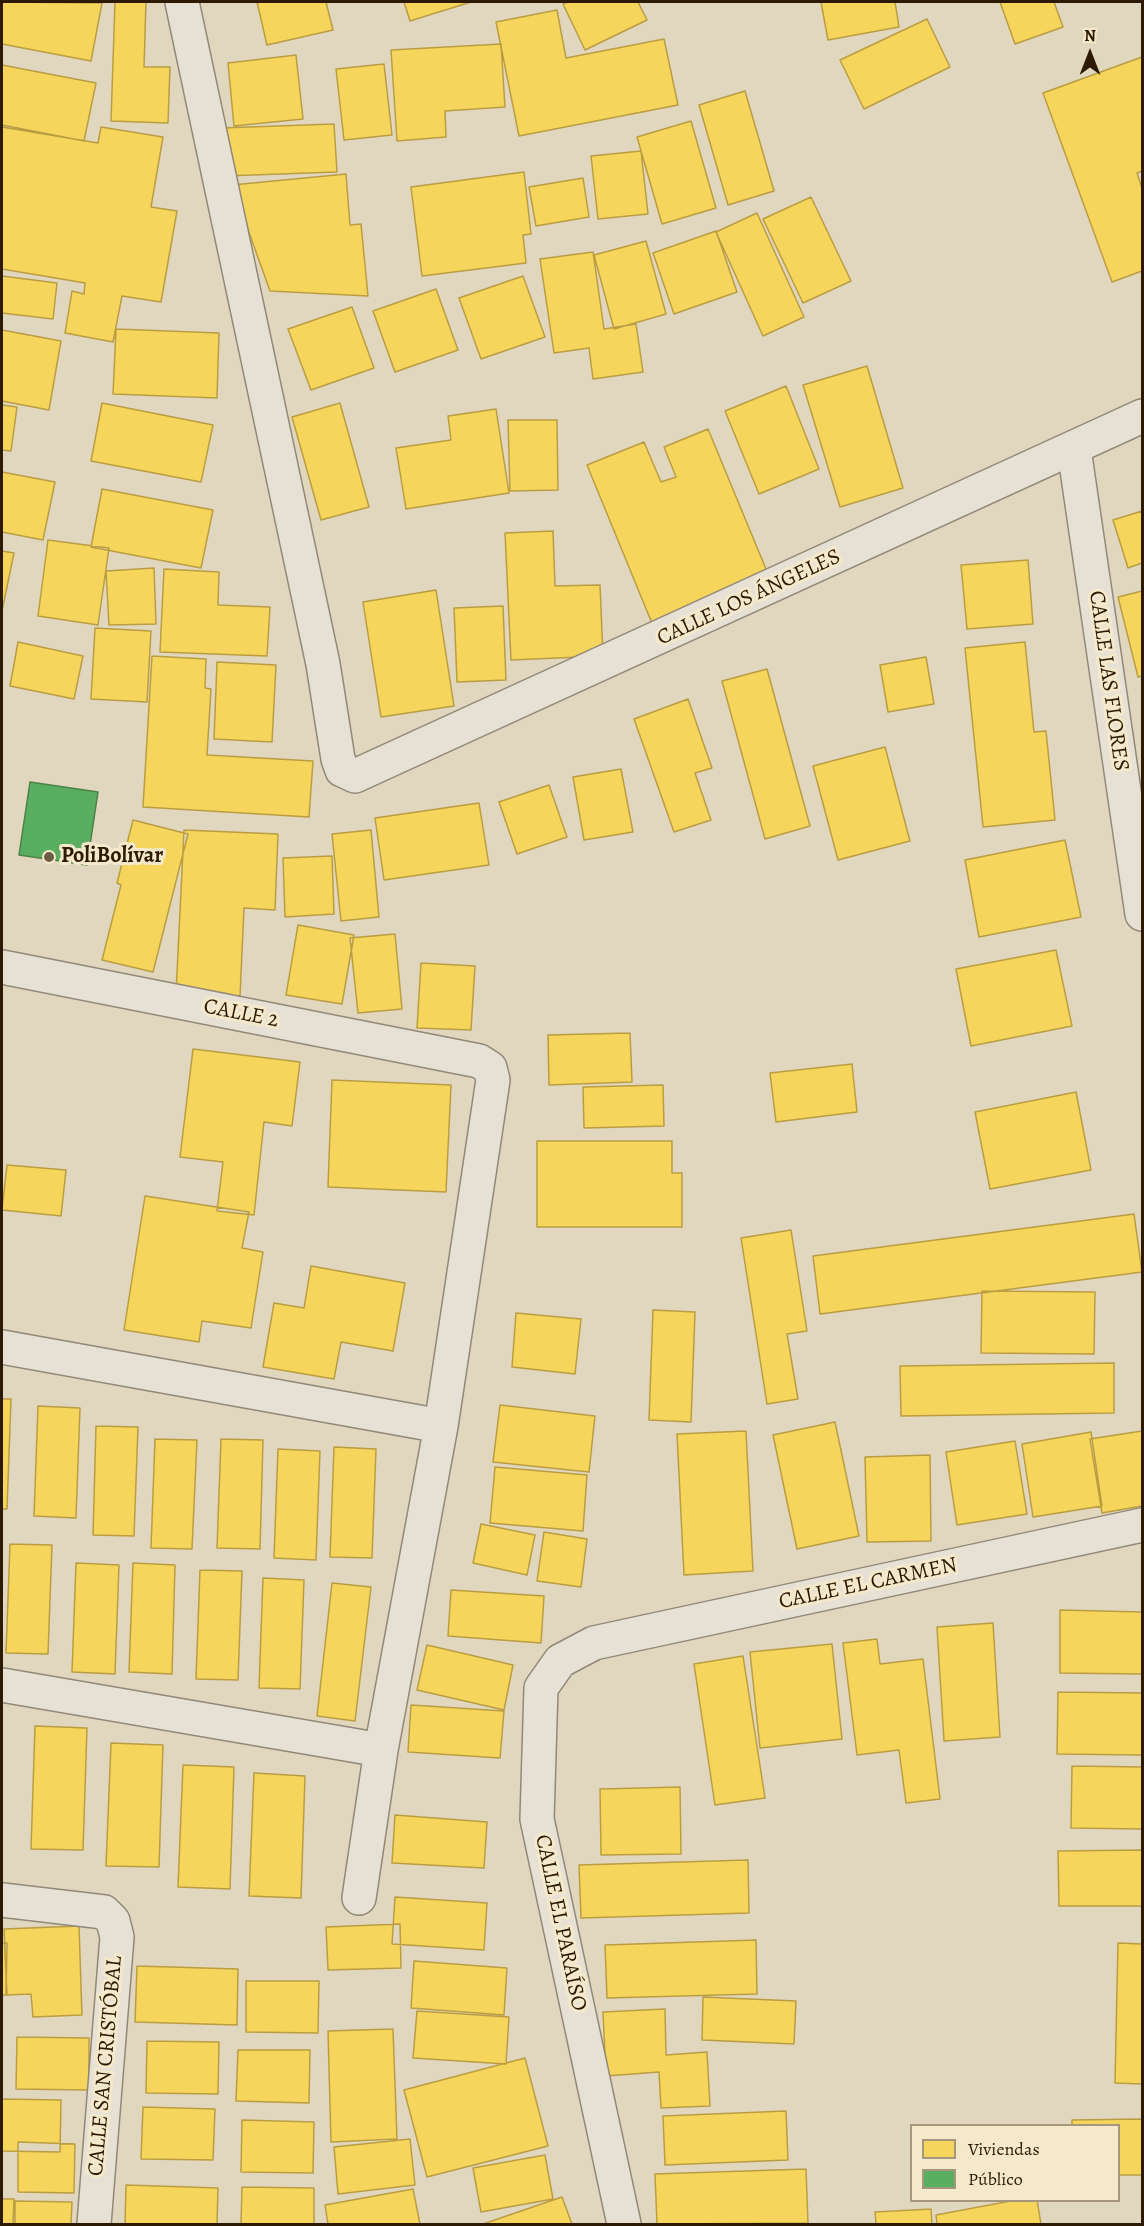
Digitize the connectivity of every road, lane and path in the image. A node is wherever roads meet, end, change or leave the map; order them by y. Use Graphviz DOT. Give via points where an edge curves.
graph roads {
  1 [pos="182,2"];
  2 [pos="1143,416"];
  3 [pos="1074,449"];
  4 [pos="1143,914"];
  5 [pos="2,967"];
  6 [pos="2,1347"];
  7 [pos="441,1426"];
  8 [pos="1143,1525"];
  9 [pos="594,1643"];
  10 [pos="2,1685"];
  11 [pos="381,1750"];
  12 [pos="359,1898"];
  13 [pos="2,1900"];
  14 [pos="94,2224"];
  15 [pos="624,2224"];
  1 -- 3 [label="street, CALLE LOS ÁNGELES" via="323,664 342,770 355,776"];
  2 -- 3 [label="street, CALLE LOS ÁNGELES"];
  3 -- 4 [label="street, CALLE LAS FLORES"];
  5 -- 7 [label="street, CALLE 2" via="479,1061 490,1068 493,1080"];
  6 -- 7 [label="street"];
  7 -- 11 [label="street"];
  8 -- 9 [label="street, CALLE EL CARMEN"];
  9 -- 15 [label="street, CALLE EL PARAÍSO" via="560,1661 542,1688 537,1819"];
  10 -- 11 [label="street"];
  11 -- 12 [label="street"];
  13 -- 14 [label="street, CALLE SAN CRISTÓBAL" via="104,1912 114,1921 117,1937"];
}
